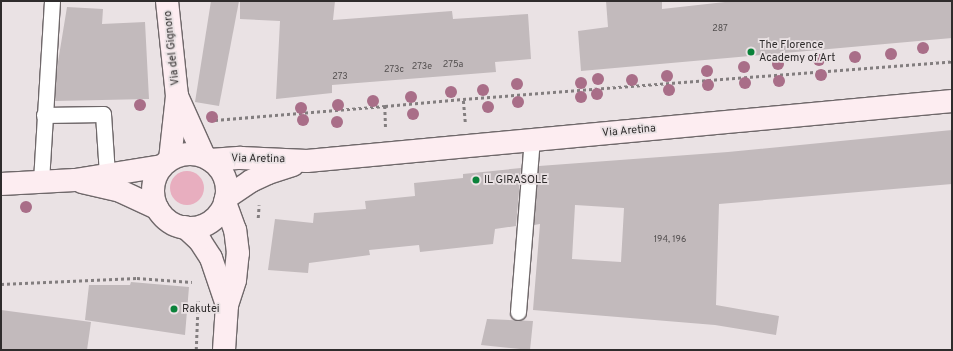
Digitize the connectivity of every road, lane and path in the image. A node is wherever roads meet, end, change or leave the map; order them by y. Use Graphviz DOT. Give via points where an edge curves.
graph roads {
  1 [pos="52,1"];
  2 [pos="167,1"];
  3 [pos="952,61"];
  4 [pos="177,96"];
  5 [pos="463,99"];
  6 [pos="952,102"];
  7 [pos="385,106"];
  8 [pos="44,115"];
  9 [pos="213,120"];
  10 [pos="466,129"];
  11 [pos="387,130"];
  12 [pos="532,139"];
  13 [pos="207,158"];
  14 [pos="307,160"];
  15 [pos="166,163"];
  16 [pos="107,174"];
  17 [pos="75,180"];
  18 [pos="41,181"];
  19 [pos="1,184"];
  20 [pos="226,200"];
  21 [pos="259,204"];
  22 [pos="157,208"];
  23 [pos="258,219"];
  24 [pos="185,227"];
  25 [pos="199,282"];
  26 [pos="1,284"];
  27 [pos="198,297"];
  28 [pos="227,305"];
  29 [pos="518,312"];
  30 [pos="196,350"];
  31 [pos="224,350"];
  1 -- 8 [label="lane"];
  2 -- 4 [label="street, Via del Gignoro"];
  3 -- 5 [label="path"];
  4 -- 13 [label="street, Via del Gignoro"];
  4 -- 15 [label="street, Via del Gignoro"];
  5 -- 7 [label="path"];
  5 -- 10 [label="path"];
  6 -- 12 [label="street, Via Aretina"];
  7 -- 9 [label="path"];
  7 -- 11 [label="path"];
  8 -- 16 [label="lane" via="103,114"];
  8 -- 18 [label="lane"];
  12 -- 14 [label="street, Via Aretina"];
  12 -- 29 [label="lane"];
  13 -- 14 [label="street, Via Aretina"];
  13 -- 15 [label="street, Via Aretina" via="190,153"];
  13 -- 20 [label="street, Via Aretina" via="222,172 226,180"];
  14 -- 20 [label="street, Via Aretina" via="251,181"];
  15 -- 16 [label="street, Via Aretina"];
  15 -- 22 [label="street" via="157,174 152,191"];
  16 -- 17 [label="street, Via Aretina"];
  17 -- 18 [label="street, Via Aretina"];
  17 -- 22 [label="street, Via Aretina" via="120,191"];
  18 -- 19 [label="street, Via Aretina"];
  20 -- 24 [label="street, Via Aretina" via="218,215 205,224"];
  20 -- 28 [label="street" via="235,230 238,253 235,280"];
  21 -- 23 [label="path"];
  22 -- 24 [label="street, Via Aretina" via="164,218"];
  24 -- 28 [label="street" via="200,241 210,258"];
  25 -- 26 [label="path" via="137,278"];
  27 -- 30 [label="path"];
  28 -- 31 [label="street"];
}
